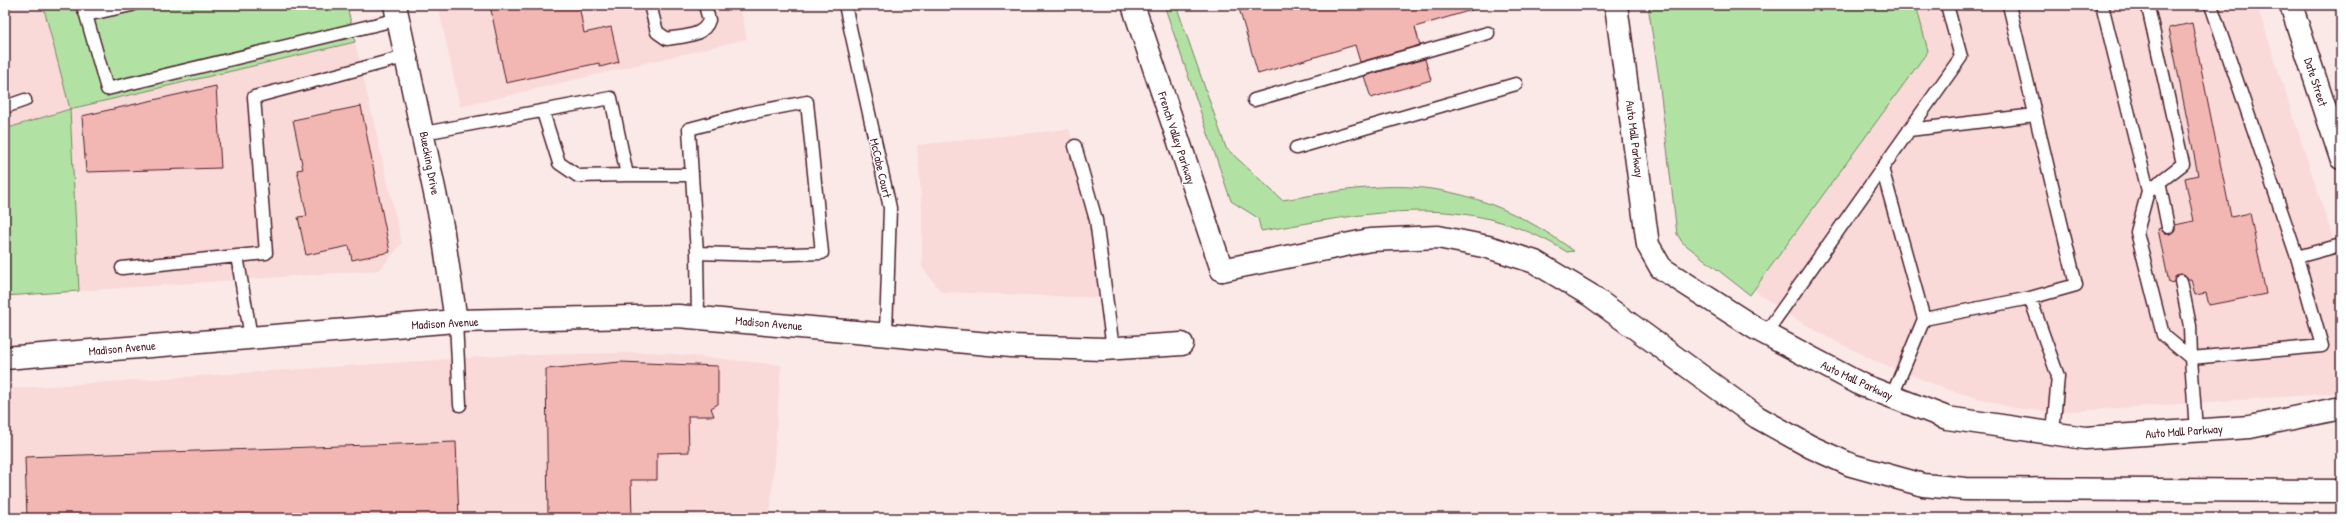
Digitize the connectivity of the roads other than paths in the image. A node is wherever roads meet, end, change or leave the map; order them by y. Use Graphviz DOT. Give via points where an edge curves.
graph roads {
  1 [pos="132,5"];
  2 [pos="650,5"];
  3 [pos="705,5"];
  4 [pos="845,5"];
  5 [pos="1133,5"];
  6 [pos="1616,5"];
  7 [pos="1947,5"];
  8 [pos="2009,5"];
  9 [pos="2103,5"];
  10 [pos="2146,5"];
  11 [pos="2211,5"];
  12 [pos="2291,5"];
  13 [pos="84,10"];
  14 [pos="397,12"];
  15 [pos="1488,33"];
  16 [pos="408,56"];
  17 [pos="1516,84"];
  18 [pos="25,100"];
  19 [pos="1254,100"];
  20 [pos="5,107"];
  21 [pos="543,112"];
  22 [pos="2035,116"];
  23 [pos="1909,130"];
  24 [pos="424,133"];
  25 [pos="1075,146"];
  26 [pos="1296,148"];
  27 [pos="2341,158"];
  28 [pos="1882,168"];
  29 [pos="627,175"];
  30 [pos="692,175"];
  31 [pos="2159,182"];
  32 [pos="2148,191"];
  33 [pos="2168,227"];
  34 [pos="2341,245"];
  35 [pos="696,253"];
  36 [pos="236,256"];
  37 [pos="2298,257"];
  38 [pos="122,268"];
  39 [pos="2181,281"];
  40 [pos="2030,298"];
  41 [pos="698,318"];
  42 [pos="1924,319"];
  43 [pos="456,321"];
  44 [pos="886,333"];
  45 [pos="1765,334"];
  46 [pos="251,337"];
  47 [pos="1182,344"];
  48 [pos="1113,349"];
  49 [pos="5,358"];
  50 [pos="2191,358"];
  51 [pos="1892,396"];
  52 [pos="460,405"];
  53 [pos="2341,408"];
  54 [pos="2196,431"];
  55 [pos="2053,433"];
  56 [pos="2341,491"];
  1 -- 13 [label="lane"];
  2 -- 3 [label="lane" via="657,32 667,39 703,30 709,20"];
  4 -- 44 [label="lane, McCabe Court" via="890,208"];
  5 -- 56 [label="main road, French Valley Parkway" via="1222,270 1370,240 1438,237 1488,247 1541,266 1590,295 1757,416 1811,447 1851,465 1923,485 1966,489"];
  6 -- 45 [label="main road, Auto Mall Parkway" via="1648,245 1661,268"];
  7 -- 23 [label="lane" via="1961,57"];
  8 -- 22 [label="lane"];
  9 -- 32 [label="lane"];
  10 -- 31 [label="lane" via="2183,164"];
  11 -- 37 [label="lane"];
  12 -- 27 [label="main road, Date Street"];
  13 -- 14 [label="lane" via="107,89"];
  14 -- 16 [label="main road, Buecking Drive"];
  15 -- 19 [label="lane"];
  16 -- 24 [label="main road, Buecking Drive"];
  16 -- 36 [label="lane" via="254,97 266,253"];
  17 -- 26 [label="lane"];
  18 -- 20 [label="lane"];
  21 -- 24 [label="lane"];
  21 -- 29 [label="lane" via="560,164 578,176"];
  21 -- 29 [label="lane" via="611,98"];
  22 -- 23 [label="lane"];
  22 -- 40 [label="lane" via="2076,285"];
  23 -- 28 [label="lane"];
  24 -- 43 [label="main road, Buecking Drive" via="442,226"];
  25 -- 48 [label="lane" via="1096,220"];
  28 -- 42 [label="lane"];
  28 -- 45 [label="lane"];
  29 -- 30 [label="lane"];
  30 -- 35 [label="lane"];
  30 -- 35 [label="lane" via="689,129 749,113 807,102 822,253"];
  31 -- 32 [label="lane"];
  31 -- 33 [label="lane"];
  32 -- 50 [label="lane" via="2137,232 2164,334"];
  34 -- 37 [label="lane"];
  35 -- 41 [label="lane"];
  36 -- 38 [label="lane"];
  36 -- 46 [label="lane"];
  37 -- 50 [label="lane" via="2322,346"];
  39 -- 50 [label="lane" via="2190,326"];
  40 -- 42 [label="lane"];
  40 -- 55 [label="lane" via="2058,376"];
  41 -- 43 [label="main road, Madison Avenue" via="678,316"];
  41 -- 44 [label="main road, Madison Avenue"];
  42 -- 51 [label="lane"];
  43 -- 46 [label="main road, Madison Avenue"];
  43 -- 52 [label="lane"];
  44 -- 48 [label="main road, Madison Avenue" via="1011,346"];
  45 -- 51 [label="main road, Auto Mall Parkway" via="1862,385"];
  46 -- 49 [label="main road, Madison Avenue"];
  47 -- 48 [label="main road, Madison Avenue"];
  50 -- 54 [label="lane"];
  51 -- 55 [label="main road, Auto Mall Parkway" via="1947,418"];
  53 -- 54 [label="main road, Auto Mall Parkway" via="2250,427"];
  54 -- 55 [label="main road, Auto Mall Parkway" via="2085,438"];
}
